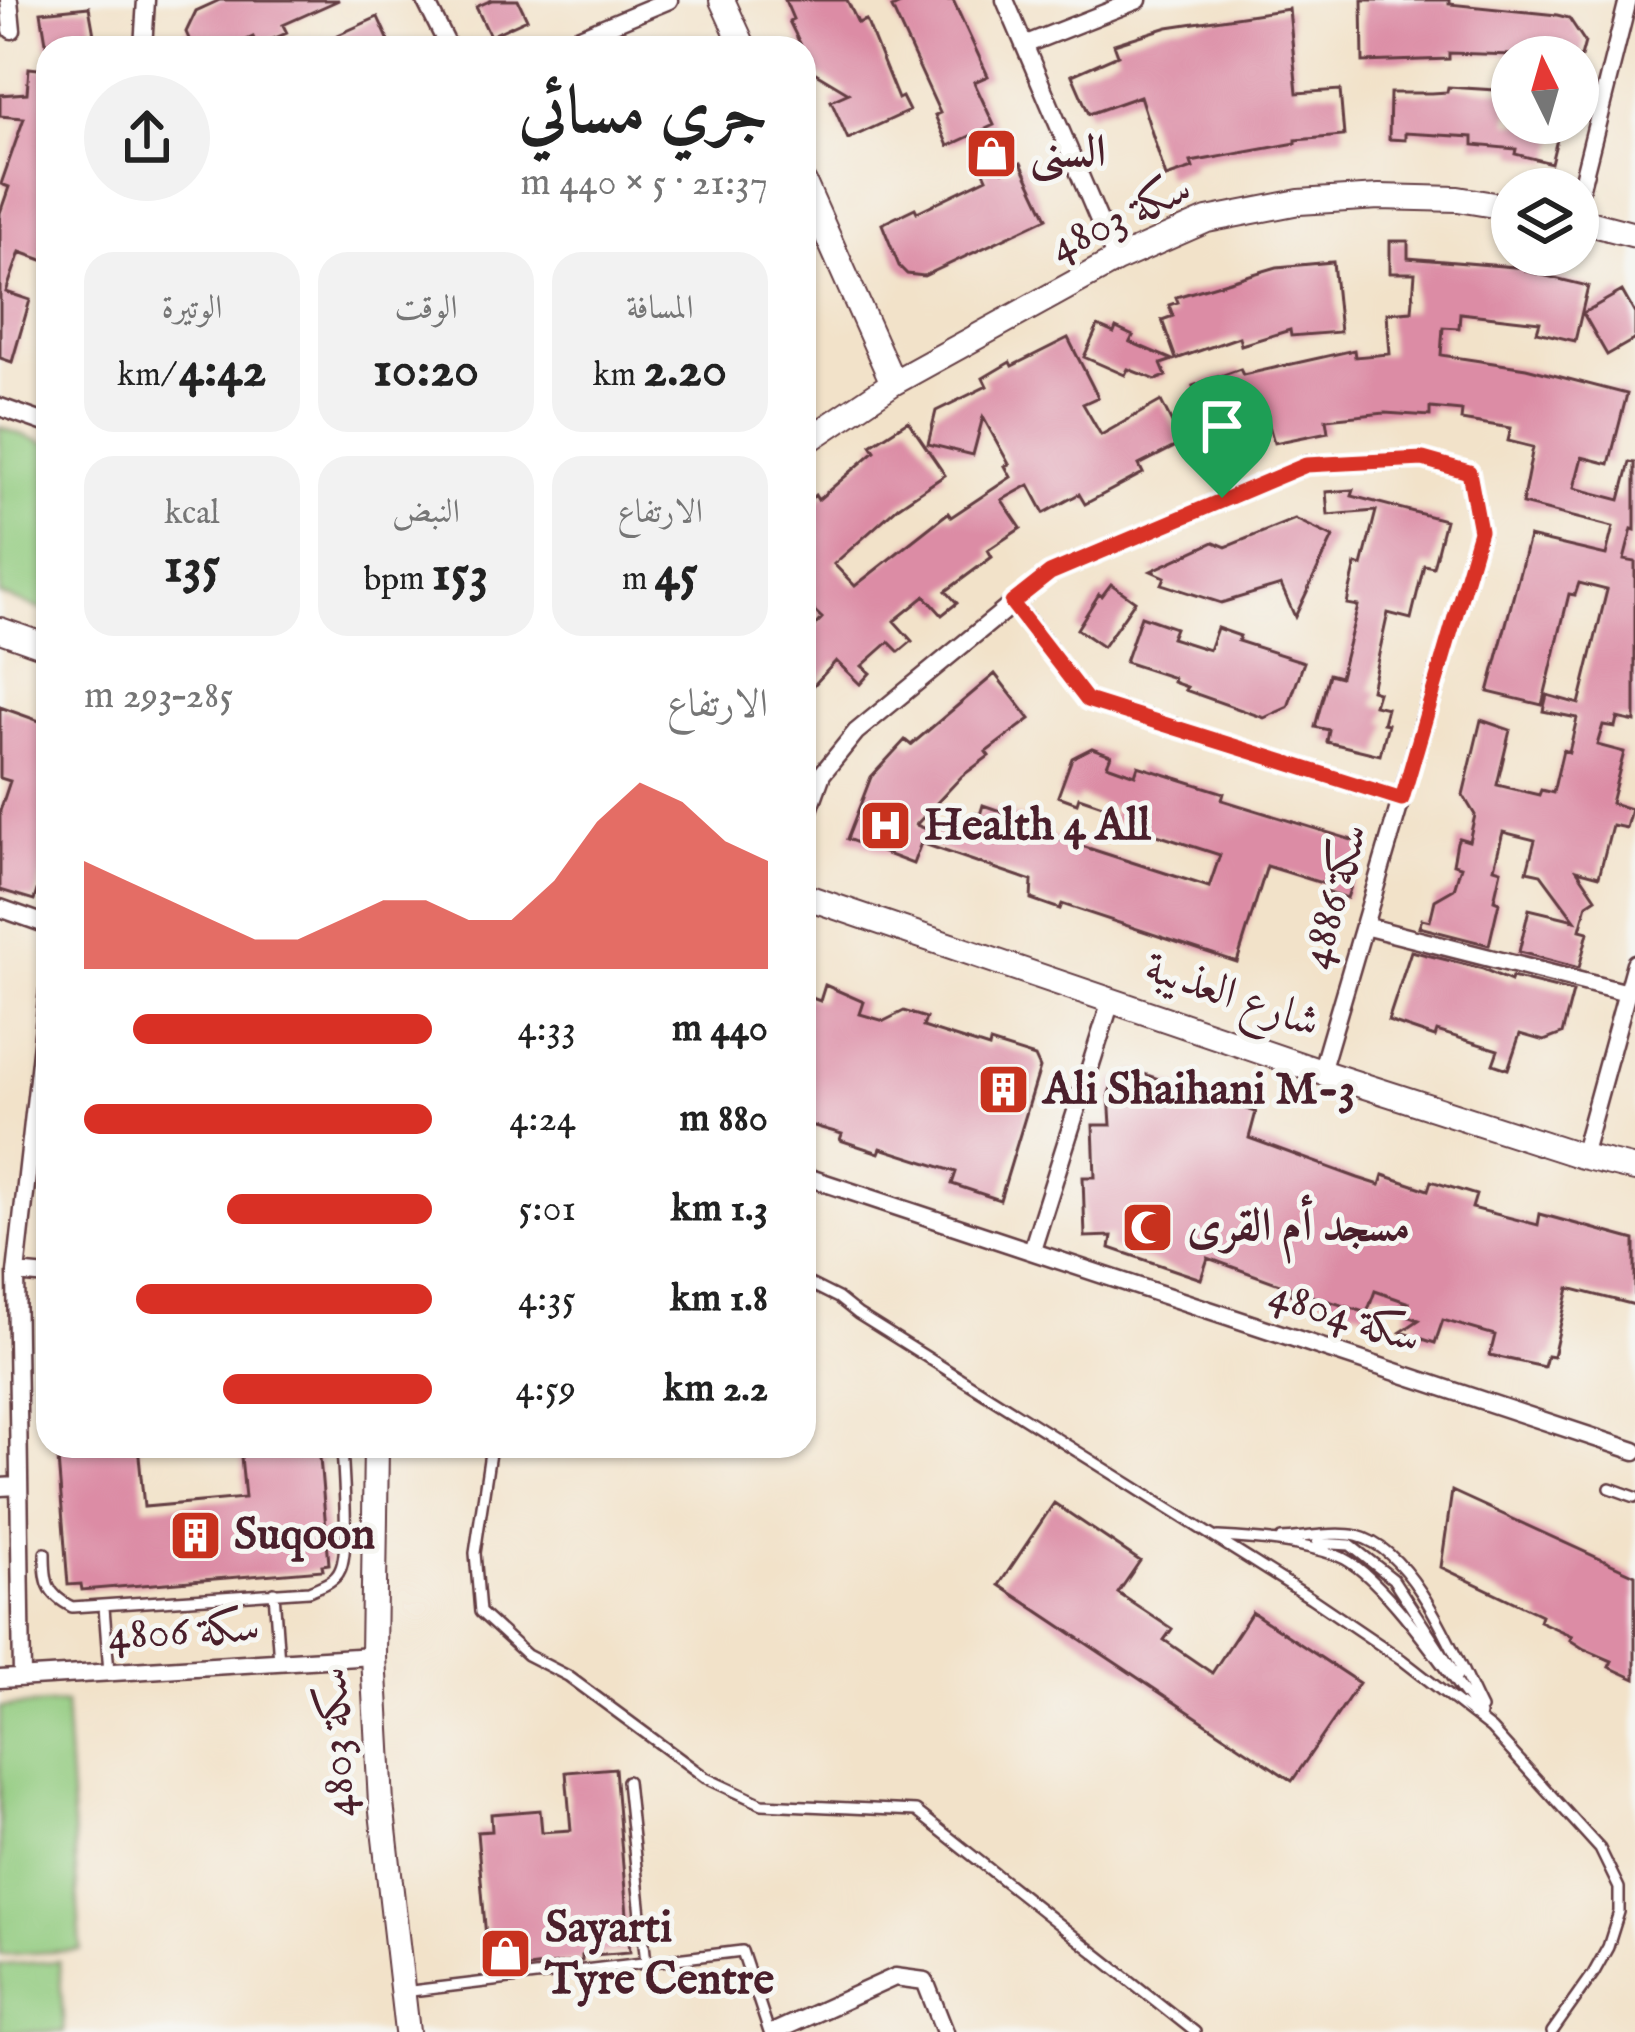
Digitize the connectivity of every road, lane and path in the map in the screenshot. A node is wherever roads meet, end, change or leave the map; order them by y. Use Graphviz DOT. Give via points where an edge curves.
graph roads {
  1 [pos="9,0"];
  2 [pos="146,0"];
  3 [pos="425,0"];
  4 [pos="669,0"];
  5 [pos="722,0"];
  6 [pos="1005,0"];
  7 [pos="1138,0"];
  8 [pos="1628,0"];
  9 [pos="12,30"];
  10 [pos="144,36"];
  11 [pos="443,36"];
  12 [pos="583,36"];
  13 [pos="738,36"];
  14 [pos="1024,44"];
  15 [pos="1586,168"];
  16 [pos="1491,205"];
  17 [pos="816,210"];
  18 [pos="1599,226"];
  19 [pos="1635,235"];
  20 [pos="1116,260"];
  21 [pos="893,383"];
  22 [pos="0,407"];
  23 [pos="36,415"];
  24 [pos="816,435"];
  25 [pos="1012,603"];
  26 [pos="0,630"];
  27 [pos="36,643"];
  28 [pos="816,791"];
  29 [pos="1402,799"];
  30 [pos="816,900"];
  31 [pos="0,908"];
  32 [pos="36,921"];
  33 [pos="1364,926"];
  34 [pos="1635,963"];
  35 [pos="1627,993"];
  36 [pos="1112,998"];
  37 [pos="1322,1072"];
  38 [pos="36,1096"];
  39 [pos="1582,1156"];
  40 [pos="1635,1169"];
  41 [pos="816,1180"];
  42 [pos="1032,1250"];
  43 [pos="16,1273"];
  44 [pos="36,1275"];
  45 [pos="816,1287"];
  46 [pos="1635,1451"];
  47 [pos="342,1458"];
  48 [pos="376,1458"];
  49 [pos="489,1458"];
  50 [pos="9,1487"];
  51 [pos="1610,1488"];
  52 [pos="1635,1497"];
  53 [pos="1215,1537"];
  54 [pos="1263,1539"];
  55 [pos="44,1553"];
  56 [pos="274,1592"];
  57 [pos="104,1607"];
  58 [pos="373,1656"];
  59 [pos="278,1662"];
  60 [pos="109,1672"];
  61 [pos="22,1677"];
  62 [pos="0,1678"];
  63 [pos="1491,1729"];
  64 [pos="627,1781"];
  65 [pos="646,1963"];
  66 [pos="403,1992"];
  67 [pos="407,2032"];
  68 [pos="772,2032"];
  69 [pos="945,2032"];
  70 [pos="1195,2032"];
  71 [pos="1552,2032"];
  1 -- 9 [label="street"];
  2 -- 10 [label="street"];
  3 -- 11 [label="street"];
  4 -- 12 [label="street"];
  5 -- 13 [label="street"];
  6 -- 14 [label="street"];
  7 -- 14 [label="street"];
  8 -- 15 [label="street"];
  14 -- 20 [label="street"];
  16 -- 20 [label="street, سكة 4803" via="1379,197 1299,202 1207,220"];
  17 -- 21 [label="street"];
  18 -- 19 [label="street"];
  20 -- 21 [label="street, سكة 4803"];
  21 -- 24 [label="street, سكة 4803"];
  22 -- 23 [label="street"];
  25 -- 28 [label="street, سكة 4886" via="856,732"];
  25 -- 29 [label="street" via="1087,700"];
  25 -- 29 [label="street, سكة 4886" via="1050,573 1306,465 1423,459 1469,472 1480,531"];
  26 -- 27 [label="street"];
  29 -- 33 [label="street, سكة 4886"];
  30 -- 36 [label="street, شارع العذيبة"];
  31 -- 32 [label="street"];
  33 -- 35 [label="street"];
  33 -- 37 [label="street, سكة 4886"];
  34 -- 35 [label="street"];
  35 -- 39 [label="street"];
  36 -- 37 [label="street, شارع العذيبة"];
  36 -- 42 [label="street"];
  37 -- 39 [label="street, شارع العذيبة"];
  38 -- 43 [label="street"];
  39 -- 40 [label="street, شارع العذيبة"];
  41 -- 42 [label="street, سكة 4804"];
  42 -- 46 [label="street, سكة 4804"];
  43 -- 44 [label="street"];
  43 -- 50 [label="street"];
  45 -- 53 [label="lane"];
  47 -- 56 [label="lane" via="340,1571 309,1591"];
  48 -- 58 [label="street, سكة 4803"];
  49 -- 70 [label="lane" via="475,1552 481,1612 527,1655 746,1798 916,1811"];
  50 -- 61 [label="street"];
  51 -- 52 [label="lane"];
  53 -- 54 [label="lane"];
  53 -- 63 [label="lane" via="1401,1659"];
  54 -- 63 [label="lane" via="1350,1545 1393,1580"];
  54 -- 63 [label="lane" via="1358,1536 1392,1558 1418,1582"];
  55 -- 57 [label="lane" via="54,1598"];
  56 -- 57 [label="lane"];
  56 -- 59 [label="lane"];
  57 -- 60 [label="lane"];
  58 -- 59 [label="street, سكة 4806"];
  58 -- 66 [label="street, سكة 4803"];
  59 -- 60 [label="street, سكة 4806"];
  60 -- 61 [label="street, سكة 4806"];
  61 -- 62 [label="street, سكة 4806"];
  63 -- 71 [label="lane" via="1600,1849 1618,1888 1607,1946"];
  64 -- 65 [label="lane"];
  65 -- 66 [label="lane"];
  65 -- 68 [label="lane" via="742,1952"];
  66 -- 67 [label="street, سكة 4803"];
  68 -- 69 [label="street" via="895,1978 925,1981"];
}
